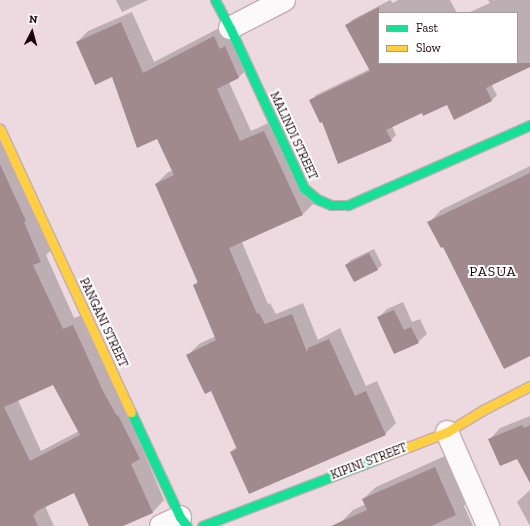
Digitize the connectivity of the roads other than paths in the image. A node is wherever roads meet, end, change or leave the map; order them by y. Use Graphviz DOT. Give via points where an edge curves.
graph roads {
  1 [pos="215,0"];
  2 [pos="284,0"];
  3 [pos="230,28"];
  4 [pos="530,125"];
  5 [pos="0,129"];
  6 [pos="530,386"];
  7 [pos="447,432"];
  8 [pos="176,523"];
  9 [pos="202,526"];
  10 [pos="488,526"];
  1 -- 3 [label="street, MALINDI STREET"];
  2 -- 3 [label="street"];
  3 -- 4 [label="street, MALINDI STREET" via="304,188 317,199 331,205 348,205"];
  5 -- 8 [label="street, PANGANI STREET"];
  6 -- 7 [label="street, KIPINI STREET"];
  7 -- 9 [label="street, KIPINI STREET"];
  7 -- 10 [label="street"];
}
